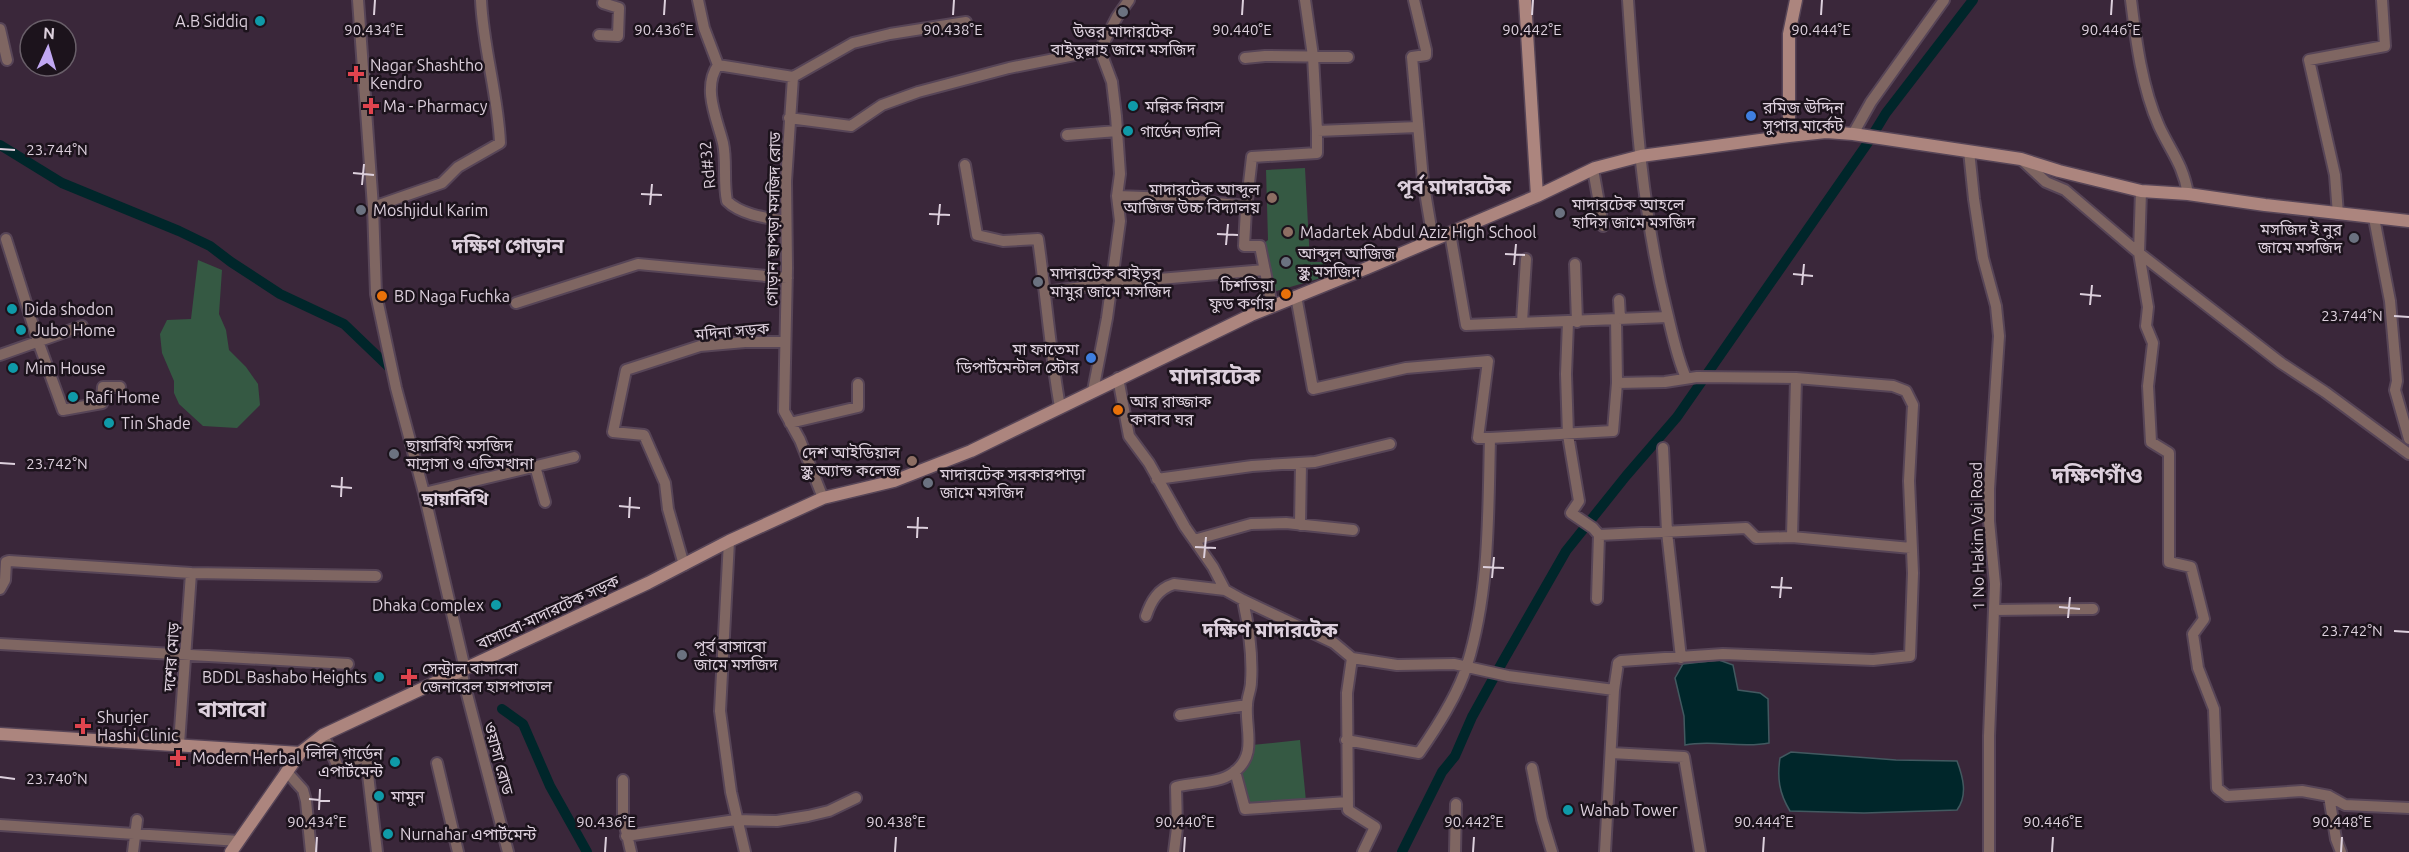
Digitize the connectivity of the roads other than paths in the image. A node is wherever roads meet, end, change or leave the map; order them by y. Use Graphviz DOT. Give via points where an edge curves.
graph roads {
  1 [pos="358,0"];
  2 [pos="481,0"];
  3 [pos="604,0"];
  4 [pos="698,0"];
  5 [pos="1129,0"];
  6 [pos="1305,0"];
  7 [pos="1414,0"];
  8 [pos="1525,0"];
  9 [pos="1628,0"];
  10 [pos="1796,0"];
  11 [pos="1944,0"];
  12 [pos="2131,0"];
  13 [pos="2382,0"];
  14 [pos="966,22"];
  15 [pos="0,29"];
  16 [pos="599,35"];
  17 [pos="1100,50"];
  18 [pos="1312,56"];
  19 [pos="1348,57"];
  20 [pos="1245,58"];
  21 [pos="7,60"];
  22 [pos="718,65"];
  23 [pos="793,77"];
  24 [pos="789,118"];
  25 [pos="1418,127"];
  26 [pos="1117,131"];
  27 [pos="1317,131"];
  28 [pos="1067,135"];
  29 [pos="1857,135"];
  30 [pos="1789,136"];
  31 [pos="1969,151"];
  32 [pos="1641,156"];
  33 [pos="2021,159"];
  34 [pos="965,165"];
  35 [pos="1593,169"];
  36 [pos="2141,190"];
  37 [pos="2188,194"];
  38 [pos="1117,196"];
  39 [pos="1537,196"];
  40 [pos="1246,206"];
  41 [pos="373,207"];
  42 [pos="2338,214"];
  43 [pos="2374,218"];
  44 [pos="786,221"];
  45 [pos="2409,221"];
  46 [pos="1603,226"];
  47 [pos="1450,233"];
  48 [pos="6,239"];
  49 [pos="1433,240"];
  50 [pos="2139,253"];
  51 [pos="1527,259"];
  52 [pos="1575,264"];
  53 [pos="1264,270"];
  54 [pos="787,278"];
  55 [pos="1112,283"];
  56 [pos="1046,292"];
  57 [pos="1296,296"];
  58 [pos="1618,300"];
  59 [pos="516,303"];
  60 [pos="1272,306"];
  61 [pos="1668,316"];
  62 [pos="1618,319"];
  63 [pos="1522,322"];
  64 [pos="1572,322"];
  65 [pos="82,327"];
  66 [pos="38,341"];
  67 [pos="785,342"];
  68 [pos="0,355"];
  69 [pos="1118,378"];
  70 [pos="1691,378"];
  71 [pos="1796,378"];
  72 [pos="1617,383"];
  73 [pos="858,384"];
  74 [pos="120,387"];
  75 [pos="1093,391"];
  76 [pos="1060,407"];
  77 [pos="790,423"];
  78 [pos="1568,435"];
  79 [pos="1490,438"];
  80 [pos="2409,439"];
  81 [pos="1390,444"];
  82 [pos="1663,448"];
  83 [pos="2409,454"];
  84 [pos="574,457"];
  85 [pos="1301,462"];
  86 [pos="535,466"];
  87 [pos="1157,478"];
  88 [pos="424,492"];
  89 [pos="823,498"];
  90 [pos="545,502"];
  91 [pos="1300,525"];
  92 [pos="1353,530"];
  93 [pos="1596,531"];
  94 [pos="1667,532"];
  95 [pos="1792,537"];
  96 [pos="729,540"];
  97 [pos="1194,540"];
  98 [pos="1911,548"];
  99 [pos="684,565"];
  100 [pos="191,573"];
  101 [pos="376,576"];
  102 [pos="0,589"];
  103 [pos="1225,590"];
  104 [pos="1597,599"];
  105 [pos="1243,600"];
  106 [pos="2093,609"];
  107 [pos="1994,610"];
  108 [pos="1146,616"];
  109 [pos="0,644"];
  110 [pos="186,655"];
  111 [pos="1352,658"];
  112 [pos="1681,658"];
  113 [pos="348,664"];
  114 [pos="1467,666"];
  115 [pos="463,670"];
  116 [pos="1614,690"];
  117 [pos="1247,705"];
  118 [pos="1180,715"];
  119 [pos="0,734"];
  120 [pos="323,735"];
  121 [pos="1346,740"];
  122 [pos="179,744"];
  123 [pos="300,753"];
  124 [pos="1611,753"];
  125 [pos="437,763"];
  126 [pos="1532,768"];
  127 [pos="286,771"];
  128 [pos="1235,771"];
  129 [pos="623,780"];
  130 [pos="2329,796"];
  131 [pos="855,798"];
  132 [pos="1348,802"];
  133 [pos="1456,804"];
  134 [pos="2409,808"];
  135 [pos="137,820"];
  136 [pos="736,820"];
  137 [pos="0,825"];
  138 [pos="135,834"];
  139 [pos="626,836"];
  140 [pos="239,841"];
  141 [pos="133,852"];
  142 [pos="231,852"];
  143 [pos="311,852"];
  144 [pos="377,852"];
  145 [pos="458,852"];
  146 [pos="508,852"];
  147 [pos="631,852"];
  148 [pos="745,852"];
  149 [pos="1173,852"];
  150 [pos="1363,852"];
  151 [pos="1455,852"];
  152 [pos="1552,852"];
  153 [pos="1605,852"];
  154 [pos="1700,852"];
  155 [pos="1989,852"];
  156 [pos="2341,852"];
  1 -- 41 [label="street, ওয়াসা রোড"];
  2 -- 41 [label="street" via="500,142 458,167 442,183"];
  3 -- 16 [label="street" via="603,3 619,8 618,36"];
  4 -- 22 [label="street"];
  5 -- 17 [label="street"];
  6 -- 18 [label="street"];
  7 -- 25 [label="street" via="1426,55 1412,57"];
  8 -- 39 [label="street"];
  9 -- 32 [label="street"];
  10 -- 30 [label="street" via="1789,45"];
  11 -- 29 [label="street" via="1871,102"];
  12 -- 37 [label="street" via="2147,92 2159,126 2185,174"];
  13 -- 42 [label="street" via="2385,46 2308,60 2335,175"];
  14 -- 23 [label="street" via="854,42"];
  15 -- 21 [label="street"];
  17 -- 24 [label="street" via="918,92 882,105 851,126"];
  17 -- 26 [label="street" via="1112,82"];
  18 -- 19 [label="street"];
  18 -- 20 [label="street"];
  18 -- 27 [label="street"];
  22 -- 23 [label="street"];
  22 -- 44 [label="street, Rd#32" via="712,74 713,112 723,142 727,201 761,218"];
  23 -- 24 [label="street, গোড়ান ছাপড়া মসজিদ রোড"];
  24 -- 44 [label="street, গোড়ান ছাপড়া মসজিদ রোড"];
  25 -- 27 [label="street"];
  25 -- 49 [label="street"];
  26 -- 28 [label="street"];
  26 -- 38 [label="street"];
  27 -- 40 [label="street" via="1317,153 1252,157"];
  29 -- 30 [label="street, বাসাবো-মাদারটেক সড়ক" via="1826,132"];
  29 -- 31 [label="street, বাসাবো-মাদারটেক সড়ক"];
  30 -- 32 [label="street, বাসাবো-মাদারটেক সড়ক"];
  31 -- 33 [label="street, বাসাবো-মাদারটেক সড়ক"];
  31 -- 107 [label="street, 1 No Hakim Vai Road" via="1983,258 1996,306 1999,336 1989,489"];
  32 -- 35 [label="street, বাসাবো-মাদারটেক সড়ক"];
  32 -- 61 [label="street" via="1652,247"];
  33 -- 36 [label="street, বাসাবো-মাদারটেক সড়ক"];
  33 -- 50 [label="street" via="2046,182 2065,190"];
  34 -- 56 [label="street" via="977,235 1003,242 1038,238"];
  35 -- 39 [label="street, বাসাবো-মাদারটেক সড়ক"];
  35 -- 46 [label="street"];
  36 -- 37 [label="street, বাসাবো-মাদারটেক সড়ক"];
  36 -- 50 [label="street"];
  37 -- 42 [label="street, বাসাবো-মাদারটেক সড়ক"];
  38 -- 40 [label="street"];
  38 -- 55 [label="street" via="1120,221"];
  39 -- 47 [label="street, বাসাবো-মাদারটেক সড়ক"];
  40 -- 53 [label="street" via="1244,246 1260,246"];
  41 -- 88 [label="street, ওয়াসা রোড" via="380,321"];
  42 -- 43 [label="street, বাসাবো-মাদারটেক সড়ক"];
  43 -- 45 [label="street, বাসাবো-মাদারটেক সড়ক"];
  43 -- 80 [label="street" via="2390,301 2395,390"];
  44 -- 54 [label="street, গোড়ান ছাপড়া মসজিদ রোড"];
  47 -- 49 [label="street, বাসাবো-মাদারটেক সড়ক"];
  47 -- 63 [label="street" via="1466,325"];
  48 -- 66 [label="street"];
  49 -- 57 [label="street, বাসাবো-মাদারটেক সড়ক"];
  50 -- 83 [label="street" via="2281,363"];
  50 -- 130 [label="street" via="2148,307 2146,326 2153,343 2148,386 2151,442 2169,453 2169,562 2191,567 2204,619 2193,634 2198,668 2214,709 2217,788 2227,796 2302,791"];
  51 -- 63 [label="street"];
  52 -- 64 [label="street"];
  53 -- 55 [label="street"];
  53 -- 60 [label="street"];
  54 -- 59 [label="street" via="638,264"];
  54 -- 67 [label="street, গোড়ান ছাপড়া মসজিদ রোড"];
  55 -- 56 [label="street"];
  55 -- 75 [label="street"];
  56 -- 76 [label="street"];
  57 -- 60 [label="street, বাসাবো-মাদারটেক সড়ক"];
  57 -- 79 [label="street" via="1313,389 1406,368 1488,362 1478,438"];
  58 -- 62 [label="street"];
  60 -- 69 [label="street, বাসাবো-মাদারটেক সড়ক"];
  61 -- 62 [label="street"];
  61 -- 70 [label="street" via="1677,358"];
  62 -- 64 [label="street"];
  62 -- 72 [label="street"];
  63 -- 64 [label="street"];
  64 -- 78 [label="street" via="1566,374"];
  65 -- 66 [label="street"];
  66 -- 68 [label="street"];
  66 -- 74 [label="street" via="63,410 102,403 103,387"];
  67 -- 77 [label="street, গোড়ান ছাপড়া মসজিদ রোড" via="784,411"];
  67 -- 99 [label="street, মদিনা সড়ক" via="700,346 626,370 613,432 644,435 665,483"];
  69 -- 75 [label="street, বাসাবো-মাদারটেক সড়ক"];
  69 -- 87 [label="street" via="1129,436"];
  70 -- 71 [label="street"];
  70 -- 72 [label="street"];
  71 -- 95 [label="street"];
  71 -- 98 [label="street" via="1893,386 1906,391 1912,405"];
  72 -- 78 [label="street" via="1613,431"];
  73 -- 77 [label="street" via="858,407"];
  75 -- 76 [label="street, বাসাবো-মাদারটেক সড়ক"];
  76 -- 89 [label="street, বাসাবো-মাদারটেক সড়ক" via="971,451 894,481"];
  77 -- 89 [label="street, গোড়ান ছাপড়া মসজিদ রোড"];
  78 -- 79 [label="street"];
  78 -- 93 [label="street" via="1579,501 1571,513"];
  79 -- 114 [label="street" via="1485,580"];
  81 -- 85 [label="street"];
  82 -- 94 [label="street"];
  84 -- 86 [label="street"];
  85 -- 87 [label="street"];
  85 -- 91 [label="street"];
  86 -- 88 [label="street"];
  86 -- 90 [label="street"];
  87 -- 97 [label="street"];
  88 -- 115 [label="street, ওয়াসা রোড"];
  89 -- 96 [label="street, বাসাবো-মাদারটেক সড়ক"];
  91 -- 92 [label="street"];
  91 -- 97 [label="street" via="1251,524"];
  93 -- 94 [label="street"];
  93 -- 104 [label="street"];
  94 -- 95 [label="street" via="1746,528 1756,538"];
  94 -- 112 [label="street"];
  95 -- 98 [label="street"];
  96 -- 99 [label="street, বাসাবো-মাদারটেক সড়ক"];
  96 -- 136 [label="street" via="720,711"];
  97 -- 103 [label="street"];
  98 -- 112 [label="street" via="1908,658 1723,654"];
  99 -- 115 [label="street, বাসাবো-মাদারটেক সড়ক"];
  100 -- 101 [label="street"];
  100 -- 102 [label="street" via="6,561"];
  100 -- 110 [label="street, দশের মোড়"];
  103 -- 105 [label="street"];
  103 -- 108 [label="street" via="1167,586 1151,601"];
  105 -- 111 [label="street" via="1334,643"];
  105 -- 117 [label="street" via="1252,648"];
  106 -- 107 [label="street"];
  107 -- 155 [label="street, 1 No Hakim Vai Road"];
  109 -- 110 [label="street"];
  110 -- 113 [label="street"];
  110 -- 122 [label="street, দশের মোড়"];
  111 -- 114 [label="street" via="1397,665"];
  111 -- 121 [label="street"];
  112 -- 116 [label="street" via="1622,661 1618,663"];
  114 -- 116 [label="street" via="1508,676"];
  114 -- 121 [label="street" via="1439,723 1419,753"];
  115 -- 120 [label="street, বাসাবো-মাদারটেক সড়ক"];
  115 -- 146 [label="street, ওয়াসা রোড"];
  116 -- 124 [label="street"];
  117 -- 118 [label="street"];
  117 -- 128 [label="street" via="1249,747 1244,764"];
  119 -- 122 [label="street"];
  120 -- 123 [label="street, বাসাবো-মাদারটেক সড়ক"];
  120 -- 144 [label="street" via="341,771 366,757"];
  121 -- 132 [label="street"];
  122 -- 123 [label="street"];
  123 -- 127 [label="street, বাসাবো-মাদারটেক সড়ক"];
  124 -- 153 [label="street"];
  124 -- 154 [label="street" via="1684,757"];
  125 -- 145 [label="street"];
  126 -- 152 [label="street"];
  127 -- 140 [label="street, বাসাবো-মাদারটেক সড়ক"];
  127 -- 143 [label="street" via="303,790"];
  128 -- 132 [label="street" via="1245,809"];
  128 -- 149 [label="street" via="1176,787"];
  129 -- 139 [label="street"];
  130 -- 134 [label="street" via="2345,805"];
  130 -- 156 [label="street"];
  131 -- 136 [label="street" via="808,816"];
  132 -- 150 [label="street" via="1348,810 1375,827"];
  133 -- 151 [label="street"];
  135 -- 138 [label="street"];
  136 -- 139 [label="street"];
  136 -- 148 [label="street"];
  137 -- 138 [label="street"];
  138 -- 140 [label="street"];
  138 -- 141 [label="street"];
  139 -- 147 [label="street"];
  140 -- 142 [label="street, বাসাবো-মাদারটেক সড়ক"];
}
